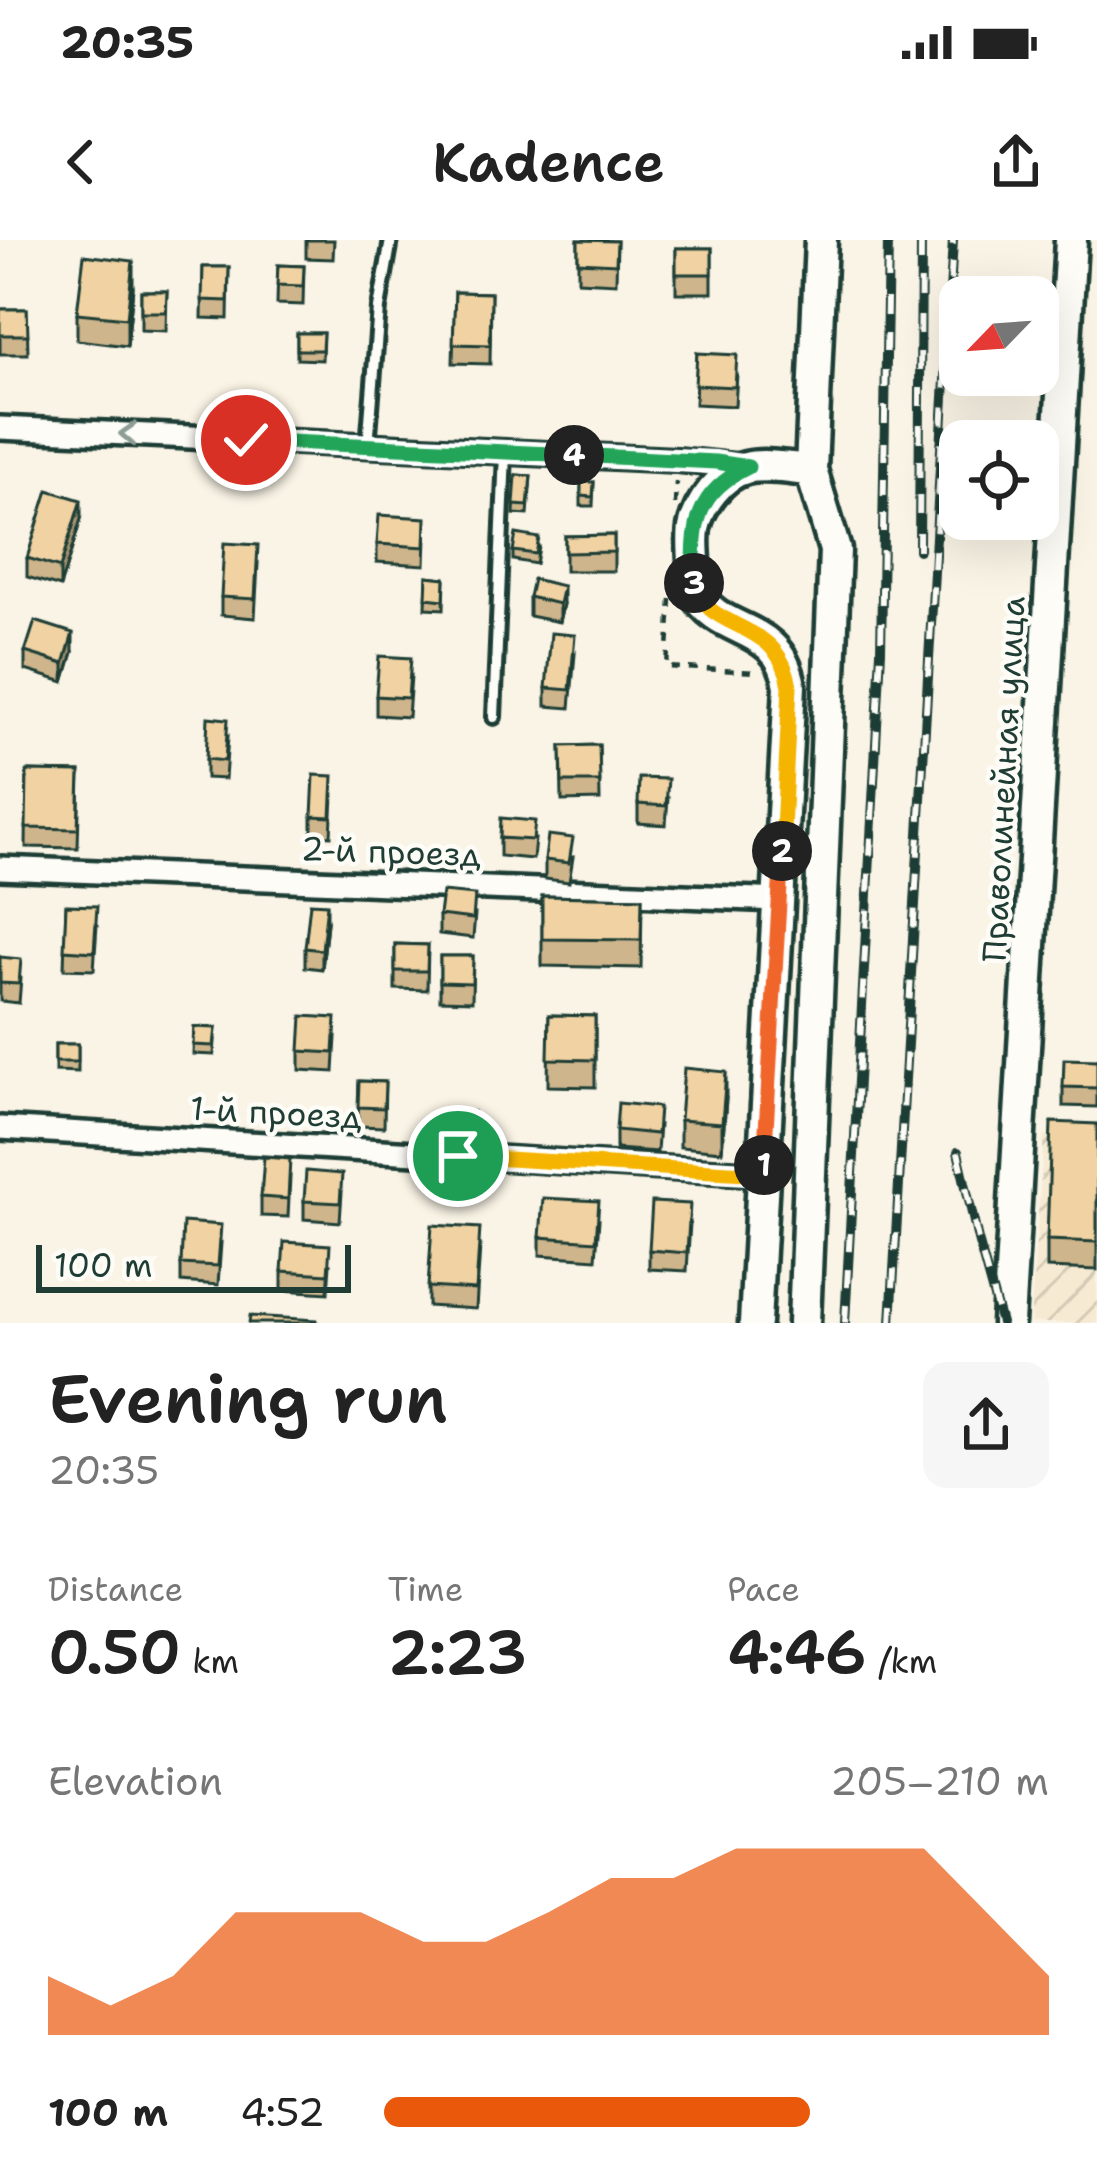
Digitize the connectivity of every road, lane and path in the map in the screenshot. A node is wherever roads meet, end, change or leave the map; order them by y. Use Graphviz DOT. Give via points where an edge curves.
graph roads {
  1 [pos="391,240"];
  2 [pos="821,240"];
  3 [pos="1071,240"];
  4 [pos="0,428"];
  5 [pos="368,446"];
  6 [pos="505,452"];
  7 [pos="748,467"];
  8 [pos="811,470"];
  9 [pos="494,717"];
  10 [pos="0,868"];
  11 [pos="779,900"];
  12 [pos="0,1128"];
  13 [pos="763,1174"];
  14 [pos="755,1323"];
  15 [pos="804,1323"];
  16 [pos="1008,1323"];
  1 -- 5 [label="lane"];
  2 -- 8 [label="main road"];
  3 -- 16 [label="main road, Праволинейная улица"];
  5 -- 4 [label="street, one-way"];
  5 -- 6 [label="street"];
  6 -- 7 [label="street"];
  6 -- 9 [label="lane"];
  7 -- 8 [label="main road"];
  7 -- 11 [label="main road" via="704,505 694,528 694,590 711,611 773,647 787,668"];
  8 -- 15 [label="main road" via="835,550"];
  10 -- 11 [label="street, 2-й проезд"];
  11 -- 13 [label="main road"];
  12 -- 13 [label="street, 1-й проезд"];
  13 -- 14 [label="main road"];
}
